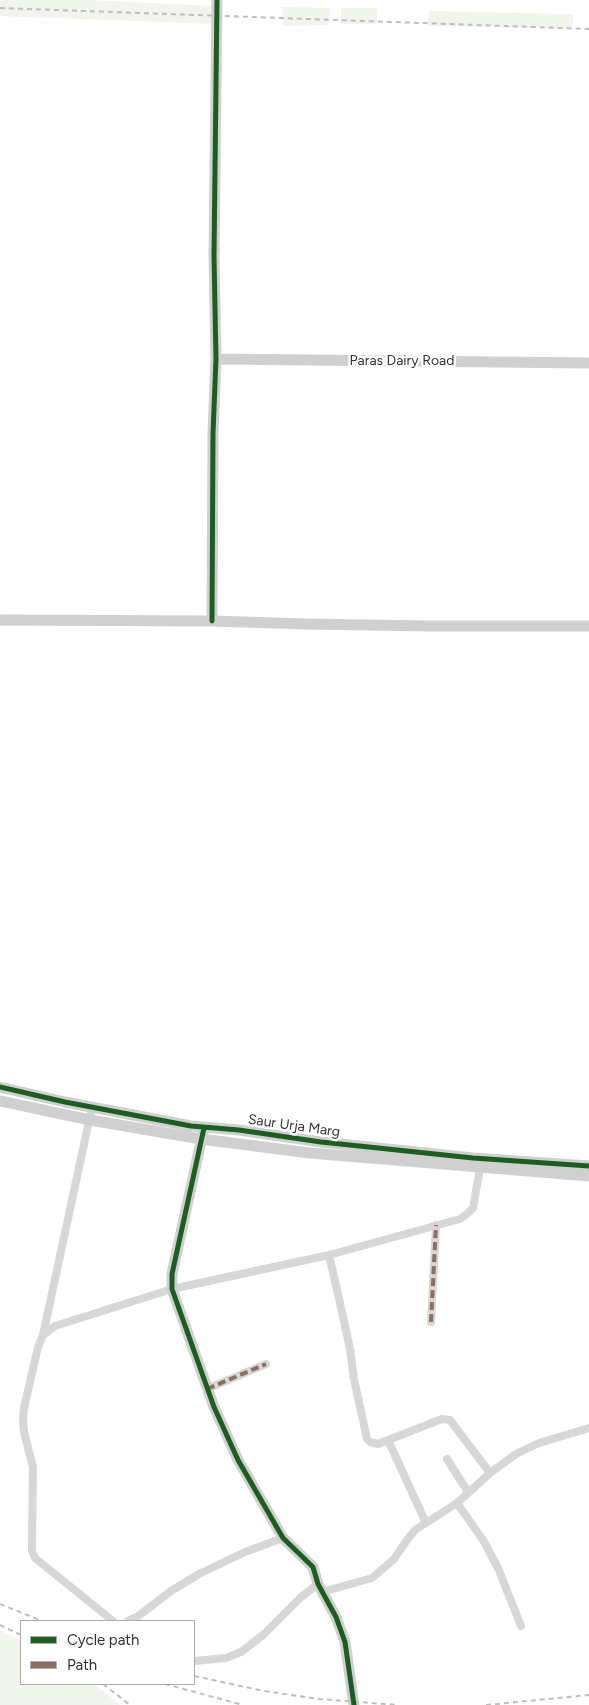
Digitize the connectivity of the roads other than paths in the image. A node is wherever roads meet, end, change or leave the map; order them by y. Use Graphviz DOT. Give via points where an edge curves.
graph roads {
  1 [pos="217,0"];
  2 [pos="216,359"];
  3 [pos="589,363"];
  4 [pos="0,620"];
  5 [pos="212,621"];
  6 [pos="589,626"];
  7 [pos="0,1087"];
  8 [pos="0,1100"];
  9 [pos="92,1107"];
  10 [pos="90,1120"];
  11 [pos="204,1128"];
  12 [pos="201,1139"];
  13 [pos="589,1166"];
  14 [pos="480,1168"];
  15 [pos="589,1176"];
  16 [pos="436,1225"];
  17 [pos="328,1255"];
  18 [pos="172,1289"];
  19 [pos="431,1322"];
  20 [pos="43,1335"];
  21 [pos="266,1364"];
  22 [pos="207,1389"];
  23 [pos="589,1428"];
  24 [pos="388,1440"];
  25 [pos="447,1459"];
  26 [pos="490,1472"];
  27 [pos="468,1492"];
  28 [pos="457,1503"];
  29 [pos="426,1523"];
  30 [pos="283,1538"];
  31 [pos="320,1588"];
  32 [pos="139,1619"];
  33 [pos="112,1620"];
  34 [pos="520,1626"];
  35 [pos="195,1661"];
  36 [pos="354,1705"];
  1 -- 2 [label="street"];
  2 -- 3 [label="street, Paras Dairy Road"];
  2 -- 5 [label="street"];
  4 -- 5 [label="street"];
  5 -- 6 [label="street"];
  7 -- 9 [label="street, Saur Urja Marg"];
  8 -- 10 [label="street, Saur Urja Marg"];
  9 -- 10 [label="street"];
  9 -- 11 [label="street, Saur Urja Marg"];
  10 -- 12 [label="street, Saur Urja Marg"];
  10 -- 20 [label="street"];
  11 -- 12 [label="street"];
  11 -- 13 [label="street, Saur Urja Marg" via="464,1157"];
  12 -- 14 [label="street, Saur Urja Marg" via="310,1153"];
  12 -- 18 [label="street" via="172,1274"];
  14 -- 15 [label="street, Saur Urja Marg"];
  14 -- 16 [label="street" via="468,1214"];
  16 -- 17 [label="street"];
  16 -- 19 [label="street"];
  17 -- 18 [label="street"];
  17 -- 24 [label="street" via="367,1438 374,1444"];
  18 -- 20 [label="street" via="55,1326"];
  18 -- 22 [label="street"];
  20 -- 33 [label="street" via="22,1419 33,1466 32,1551 39,1563"];
  21 -- 22 [label="street"];
  22 -- 30 [label="street" via="238,1460"];
  23 -- 26 [label="street" via="525,1449"];
  24 -- 26 [label="street" via="442,1419 450,1420"];
  24 -- 29 [label="street"];
  25 -- 27 [label="street"];
  26 -- 27 [label="street"];
  27 -- 28 [label="street"];
  28 -- 29 [label="street"];
  28 -- 34 [label="street" via="498,1568"];
  29 -- 31 [label="street" via="411,1534 394,1559 372,1578"];
  30 -- 31 [label="street" via="313,1567"];
  30 -- 32 [label="street" via="199,1574 171,1591"];
  31 -- 35 [label="street" via="300,1598 241,1652 226,1658"];
  31 -- 36 [label="street" via="345,1642"];
}
